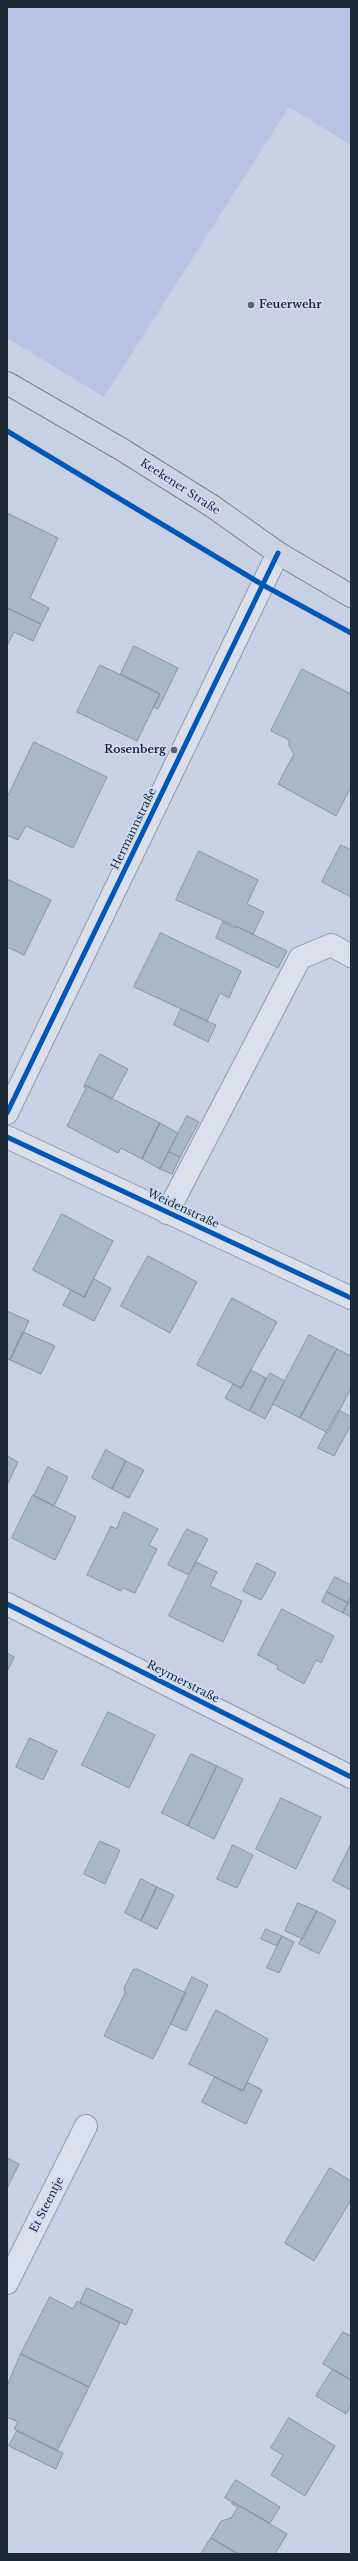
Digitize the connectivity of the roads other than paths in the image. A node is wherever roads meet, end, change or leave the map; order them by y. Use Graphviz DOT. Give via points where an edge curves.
graph roads {
  1 [pos="7,383"];
  2 [pos="278,553"];
  3 [pos="351,596"];
  4 [pos="351,956"];
  5 [pos="7,1113"];
  6 [pos="7,1137"];
  7 [pos="167,1213"];
  8 [pos="351,1298"];
  9 [pos="7,1604"];
  10 [pos="351,1777"];
  11 [pos="86,2126"];
  12 [pos="7,2284"];
  1 -- 2 [label="main road, Keekener Straße" via="128,453 212,506"];
  2 -- 3 [label="main road, Keekener Straße"];
  2 -- 5 [label="street, Hermannstraße"];
  4 -- 7 [label="street" via="331,945 300,958"];
  6 -- 7 [label="street, Weidenstraße"];
  7 -- 8 [label="street, Weidenstraße"];
  9 -- 10 [label="street, Reymerstraße"];
  11 -- 12 [label="street, Et Steentje"];
}
